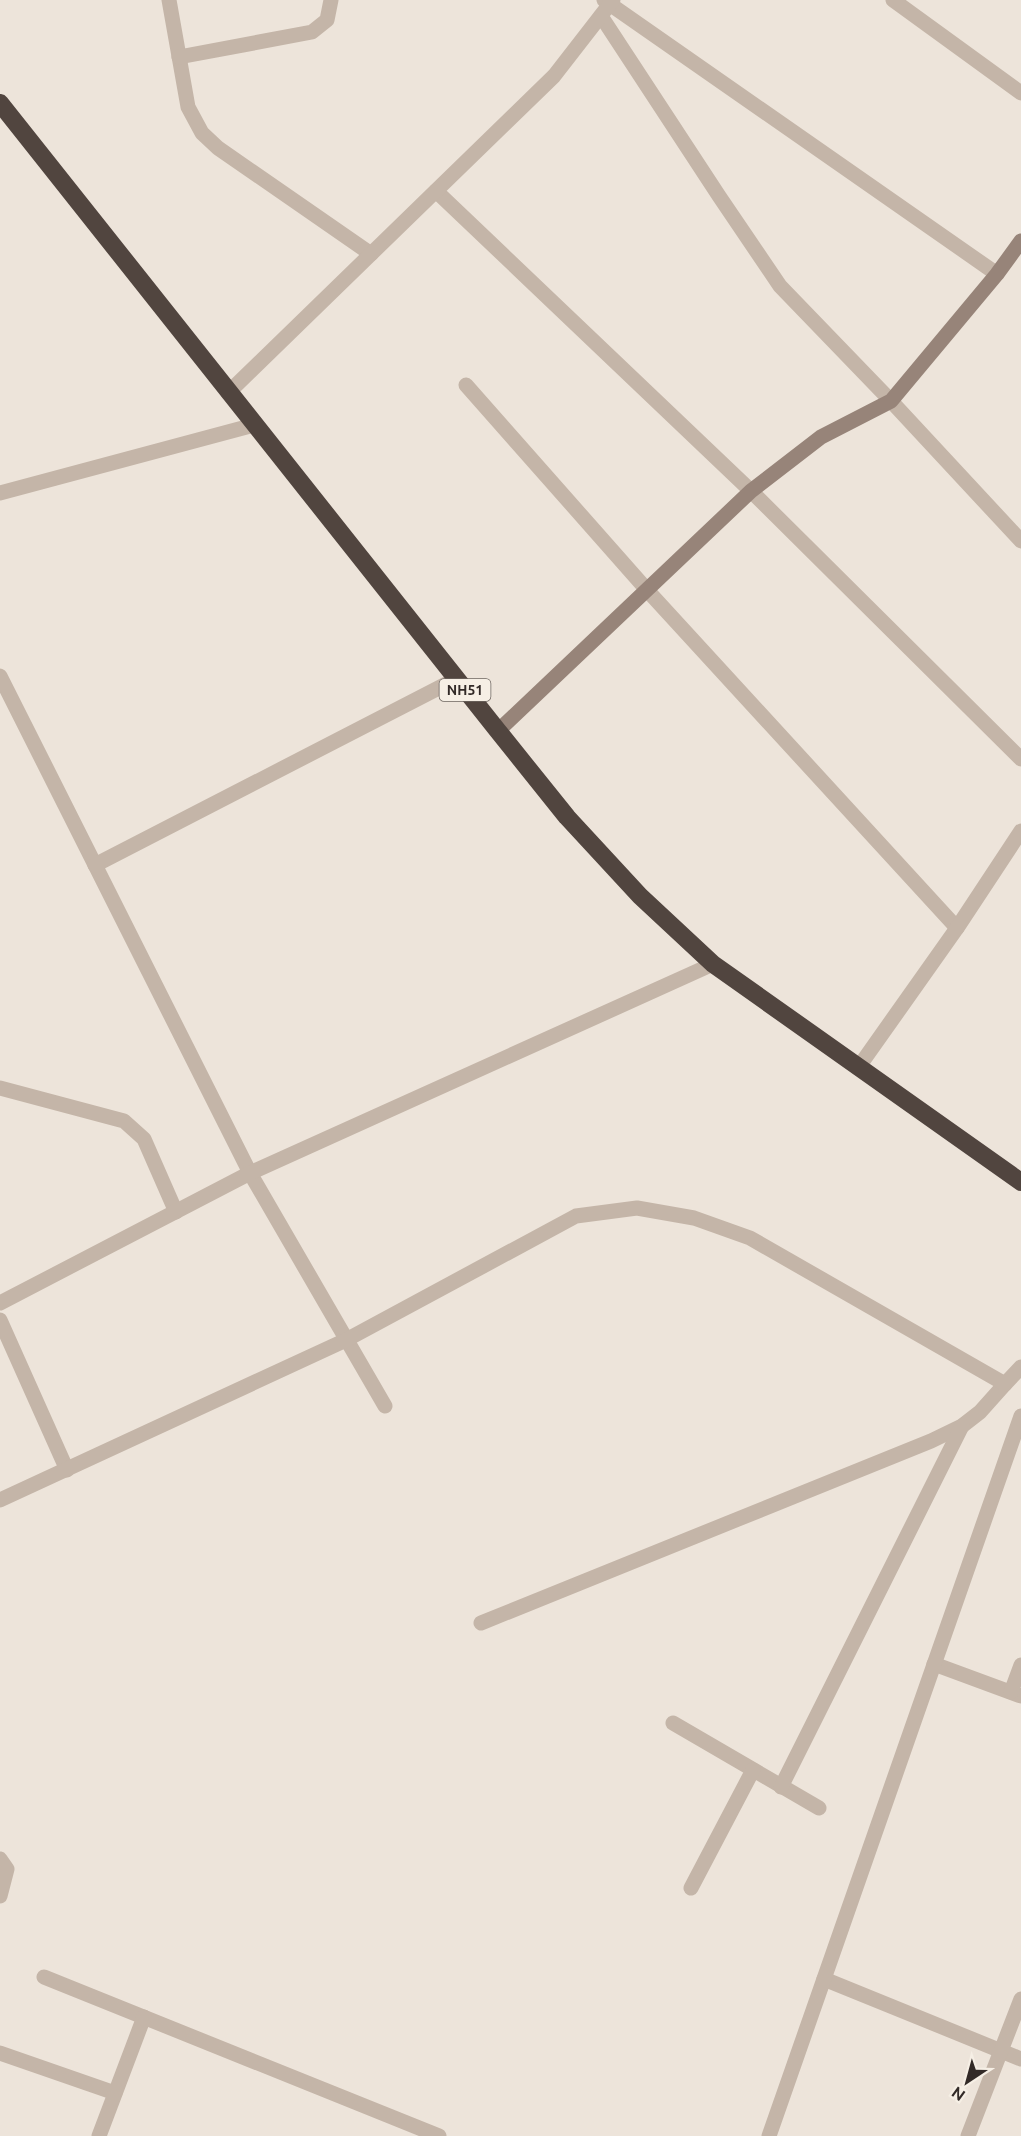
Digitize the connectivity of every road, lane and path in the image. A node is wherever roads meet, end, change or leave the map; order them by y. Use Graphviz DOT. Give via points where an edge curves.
graph roads {
  1 [pos="169,0"];
  2 [pos="331,0"];
  3 [pos="893,0"];
  4 [pos="607,5"];
  5 [pos="179,57"];
  6 [pos="1021,93"];
  7 [pos="0,104"];
  8 [pos="436,191"];
  9 [pos="1021,241"];
  10 [pos="371,254"];
  11 [pos="997,274"];
  12 [pos="465,385"];
  13 [pos="228,393"];
  14 [pos="891,401"];
  15 [pos="254,425"];
  16 [pos="751,491"];
  17 [pos="0,493"];
  18 [pos="1021,542"];
  19 [pos="647,590"];
  20 [pos="0,676"];
  21 [pos="456,679"];
  22 [pos="498,731"];
  23 [pos="1021,759"];
  24 [pos="1021,831"];
  25 [pos="96,865"];
  26 [pos="957,928"];
  27 [pos="712,964"];
  28 [pos="858,1068"];
  29 [pos="0,1088"];
  30 [pos="250,1173"];
  31 [pos="1021,1182"];
  32 [pos="176,1212"];
  33 [pos="0,1303"];
  34 [pos="0,1320"];
  35 [pos="346,1340"];
  36 [pos="1021,1367"];
  37 [pos="1005,1384"];
  38 [pos="385,1406"];
  39 [pos="1021,1416"];
  40 [pos="962,1426"];
  41 [pos="67,1470"];
  42 [pos="0,1500"];
  43 [pos="481,1623"];
  44 [pos="934,1664"];
  45 [pos="1021,1665"];
  46 [pos="1016,1694"];
  47 [pos="673,1723"];
  48 [pos="753,1770"];
  49 [pos="781,1787"];
  50 [pos="819,1808"];
  51 [pos="0,1859"];
  52 [pos="691,1888"];
  53 [pos="0,1896"];
  54 [pos="44,1977"];
  55 [pos="824,1979"];
  56 [pos="1021,1999"];
  57 [pos="144,2017"];
  58 [pos="1001,2051"];
  59 [pos="0,2053"];
  60 [pos="1021,2059"];
  61 [pos="115,2092"];
  62 [pos="99,2136"];
  63 [pos="439,2136"];
  64 [pos="769,2136"];
  65 [pos="969,2136"];
  1 -- 5 [label="street"];
  2 -- 5 [label="street" via="327,20 312,32"];
  3 -- 6 [label="street"];
  4 -- 8 [label="street" via="554,76"];
  4 -- 11 [label="street"];
  4 -- 14 [label="street" via="718,196 780,286"];
  5 -- 10 [label="street" via="188,107 202,133"];
  7 -- 13 [label="highway, NH51"];
  8 -- 10 [label="street"];
  8 -- 16 [label="street"];
  9 -- 11 [label="street"];
  10 -- 13 [label="street"];
  11 -- 14 [label="street"];
  12 -- 19 [label="street"];
  13 -- 15 [label="highway, NH51"];
  14 -- 16 [label="street" via="821,437"];
  14 -- 18 [label="street"];
  15 -- 17 [label="street"];
  15 -- 21 [label="highway, NH51"];
  16 -- 19 [label="street"];
  16 -- 23 [label="street"];
  19 -- 22 [label="street"];
  19 -- 26 [label="street"];
  20 -- 25 [label="street"];
  21 -- 22 [label="highway, NH51"];
  21 -- 25 [label="street"];
  22 -- 27 [label="highway, NH51" via="567,818"];
  24 -- 26 [label="street"];
  25 -- 30 [label="street"];
  26 -- 28 [label="street"];
  27 -- 28 [label="highway, NH51"];
  27 -- 30 [label="street"];
  28 -- 31 [label="highway, NH51"];
  29 -- 32 [label="street" via="124,1121 144,1138"];
  30 -- 32 [label="street"];
  30 -- 35 [label="street"];
  32 -- 33 [label="street"];
  34 -- 41 [label="street"];
  35 -- 37 [label="street" via="576,1216 637,1208 694,1218 750,1238"];
  35 -- 38 [label="street"];
  35 -- 41 [label="street"];
  36 -- 37 [label="street"];
  37 -- 40 [label="street"];
  39 -- 44 [label="street"];
  40 -- 43 [label="street"];
  40 -- 49 [label="street"];
  41 -- 42 [label="street"];
  44 -- 46 [label="street"];
  44 -- 55 [label="street"];
  45 -- 46 [label="street"];
  47 -- 48 [label="street"];
  48 -- 49 [label="street"];
  48 -- 52 [label="street"];
  49 -- 50 [label="street"];
  51 -- 53 [label="street" via="7,1869"];
  54 -- 57 [label="street"];
  55 -- 58 [label="street"];
  55 -- 64 [label="street"];
  56 -- 58 [label="street"];
  57 -- 61 [label="street"];
  57 -- 63 [label="street"];
  58 -- 60 [label="street"];
  58 -- 65 [label="street"];
  59 -- 61 [label="street"];
  61 -- 62 [label="street"];
}
